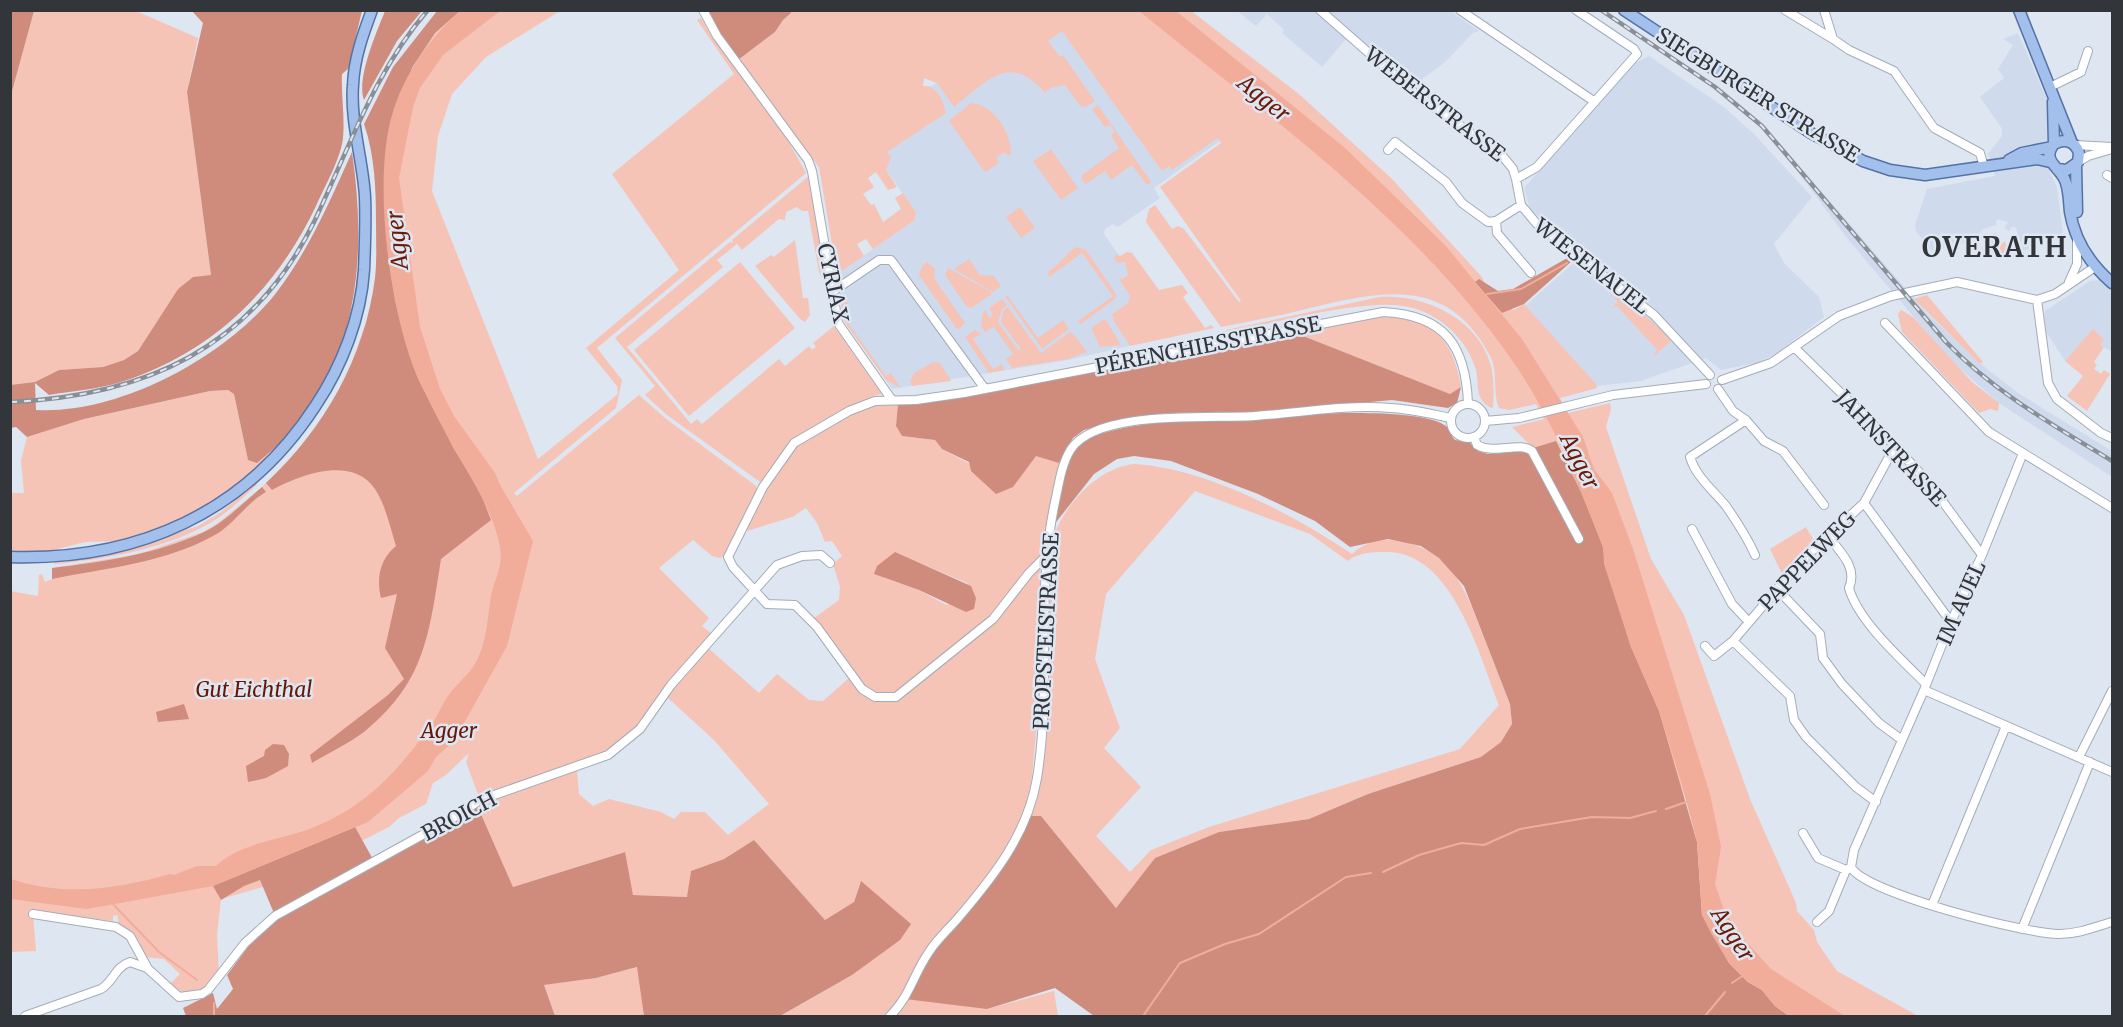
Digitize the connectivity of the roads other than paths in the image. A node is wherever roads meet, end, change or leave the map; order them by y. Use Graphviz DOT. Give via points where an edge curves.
graph roads {
  1 [pos="372,10"];
  2 [pos="703,10"];
  3 [pos="1320,10"];
  4 [pos="1460,10"];
  5 [pos="1576,10"];
  6 [pos="1624,10"];
  7 [pos="1785,10"];
  8 [pos="1824,10"];
  9 [pos="2019,10"];
  10 [pos="1833,39"];
  11 [pos="2088,51"];
  12 [pos="2052,92"];
  13 [pos="1595,102"];
  14 [pos="2074,144"];
  15 [pos="2053,145"];
  16 [pos="2112,148"];
  17 [pos="1388,150"];
  18 [pos="2002,163"];
  19 [pos="2077,164"];
  20 [pos="2054,165"];
  21 [pos="1984,167"];
  22 [pos="1516,179"];
  23 [pos="1521,205"];
  24 [pos="1496,221"];
  25 [pos="2076,228"];
  26 [pos="2095,267"];
  27 [pos="1531,273"];
  28 [pos="2112,283"];
  29 [pos="2066,288"];
  30 [pos="832,292"];
  31 [pos="2037,300"];
  32 [pos="1886,323"];
  33 [pos="1794,347"];
  34 [pos="1710,375"];
  35 [pos="1706,384"];
  36 [pos="1720,384"];
  37 [pos="985,389"];
  38 [pos="892,400"];
  39 [pos="1468,404"];
  40 [pos="1451,418"];
  41 [pos="1746,420"];
  42 [pos="1485,421"];
  43 [pos="1474,437"];
  44 [pos="2112,438"];
  45 [pos="1895,446"];
  46 [pos="2023,453"];
  47 [pos="1864,503"];
  48 [pos="1824,504"];
  49 [pos="2112,508"];
  50 [pos="1692,529"];
  51 [pos="1828,536"];
  52 [pos="1580,539"];
  53 [pos="1047,555"];
  54 [pos="1755,555"];
  55 [pos="1982,555"];
  56 [pos="10,557"];
  57 [pos="830,563"];
  58 [pos="1777,589"];
  59 [pos="753,590"];
  60 [pos="1749,622"];
  61 [pos="1950,622"];
  62 [pos="1733,641"];
  63 [pos="1705,646"];
  64 [pos="1925,687"];
  65 [pos="2112,691"];
  66 [pos="2006,726"];
  67 [pos="1902,740"];
  68 [pos="2079,757"];
  69 [pos="2090,762"];
  70 [pos="2112,771"];
  71 [pos="1876,802"];
  72 [pos="1803,832"];
  73 [pos="1849,869"];
  74 [pos="1932,905"];
  75 [pos="33,914"];
  76 [pos="1817,922"];
  77 [pos="2112,922"];
  78 [pos="2022,929"];
  79 [pos="147,968"];
  80 [pos="25,1017"];
  81 [pos="890,1017"];
  1 -- 56 [label="main road" via="352,86 365,197 360,300 338,366 300,430 249,482 175,528 106,550"];
  2 -- 30 [label="street, CYRIAX" via="717,36 808,159"];
  3 -- 22 [label="street, WEBERSTRASSE" via="1419,97 1500,153"];
  4 -- 13 [label="street"];
  5 -- 13 [label="street" via="1637,54"];
  6 -- 21 [label="main road, SIEGBURGER STRASSE" via="1811,133 1863,161 1924,175"];
  7 -- 10 [label="street"];
  8 -- 10 [label="street"];
  9 -- 12 [label="main road"];
  10 -- 21 [label="street" via="1894,71 1934,128 1980,153"];
  11 -- 12 [label="street" via="2081,72"];
  12 -- 14 [label="main road"];
  12 -- 15 [label="main road"];
  13 -- 22 [label="street" via="1537,167"];
  14 -- 15 [label="main road" via="2066,140"];
  14 -- 16 [label="street"];
  14 -- 19 [label="main road" via="2079,153"];
  15 -- 18 [label="main road, SIEGBURGER STRASSE"];
  15 -- 20 [label="main road"];
  16 -- 19 [label="street"];
  17 -- 24 [label="street" via="1395,142 1446,182 1462,203 1488,222"];
  18 -- 20 [label="main road, SIEGBURGER STRASSE" via="2037,159"];
  18 -- 21 [label="main road, SIEGBURGER STRASSE"];
  19 -- 20 [label="main road" via="2067,170"];
  19 -- 25 [label="main road"];
  20 -- 25 [label="main road" via="2066,182"];
  22 -- 23 [label="street, WIESENAUEL"];
  23 -- 24 [label="street"];
  23 -- 34 [label="street, WIESENAUEL" via="1536,224 1654,315"];
  24 -- 27 [label="street" via="1497,233"];
  25 -- 26 [label="main road" via="2082,248"];
  25 -- 29 [label="street" via="2077,264"];
  26 -- 28 [label="main road"];
  26 -- 29 [label="street"];
  29 -- 31 [label="street"];
  30 -- 37 [label="street" via="879,260 891,260"];
  30 -- 38 [label="street, CYRIAX" via="838,322"];
  31 -- 33 [label="street" via="1971,284 1945,283 1848,311"];
  31 -- 44 [label="street" via="2048,383 2057,399"];
  32 -- 46 [label="street" via="1989,432"];
  33 -- 36 [label="street" via="1771,363"];
  33 -- 45 [label="street, JAHNSTRASSE"];
  34 -- 35 [label="street"];
  34 -- 36 [label="street" via="1718,374"];
  35 -- 36 [label="street" via="1712,389"];
  35 -- 42 [label="street" via="1625,393 1519,418"];
  36 -- 41 [label="street" via="1733,411"];
  37 -- 38 [label="street, PÉRENCHIESSTRASSE"];
  37 -- 39 [label="street, PÉRENCHIESSTRASSE" via="1383,312 1416,316 1444,334 1466,369"];
  38 -- 59 [label="street" via="875,400 849,411 794,443 763,487 728,557"];
  39 -- 40 [label="street" via="1457,408"];
  39 -- 42 [label="street" via="1479,408"];
  40 -- 43 [label="street" via="1455,433 1464,438"];
  40 -- 53 [label="street, PROPSTEISTRASSE" via="1391,408 1341,408 1251,416 1170,417 1108,426 1081,438 1066,459 1052,514"];
  41 -- 48 [label="street" via="1764,441 1783,451"];
  41 -- 54 [label="street" via="1690,457 1702,480 1748,538"];
  42 -- 43 [label="street" via="1481,433"];
  43 -- 52 [label="street" via="1477,445 1491,450 1521,447 1532,451"];
  45 -- 47 [label="street, PAPPELWEG"];
  45 -- 55 [label="street, JAHNSTRASSE" via="1929,483"];
  46 -- 49 [label="street"];
  46 -- 55 [label="street, IM AUEL"];
  47 -- 51 [label="street, PAPPELWEG"];
  47 -- 61 [label="street"];
  50 -- 60 [label="street" via="1732,604"];
  51 -- 58 [label="street, PAPPELWEG"];
  51 -- 64 [label="street" via="1852,570 1854,578 1849,588 1862,614"];
  53 -- 59 [label="street" via="993,619 896,697 886,699 862,689 817,627 795,605 767,604"];
  53 -- 81 [label="street, PROPSTEISTRASSE" via="1043,708 1037,777 1030,806 990,881 929,952 905,999"];
  55 -- 61 [label="street, IM AUEL"];
  57 -- 59 [label="street" via="821,555 785,561"];
  58 -- 60 [label="street, PAPPELWEG"];
  58 -- 67 [label="street" via="1820,634 1823,658 1842,684 1879,723"];
  59 -- 79 [label="street, BROICH" via="670,685 640,729 609,756 480,800 455,818 275,916 245,943 214,985 202,994 179,997"];
  60 -- 62 [label="street, PAPPELWEG"];
  61 -- 64 [label="street, IM AUEL"];
  62 -- 63 [label="street, PAPPELWEG" via="1714,656"];
  62 -- 71 [label="street" via="1790,696 1794,720 1806,737"];
  64 -- 66 [label="street"];
  64 -- 67 [label="street, IM AUEL"];
  65 -- 68 [label="street"];
  66 -- 68 [label="street"];
  66 -- 74 [label="street"];
  67 -- 71 [label="street, IM AUEL"];
  68 -- 69 [label="street"];
  69 -- 70 [label="street"];
  69 -- 78 [label="street"];
  71 -- 73 [label="street, IM AUEL" via="1850,858"];
  72 -- 73 [label="street" via="1818,858"];
  73 -- 74 [label="street"];
  73 -- 76 [label="street, IM AUEL" via="1829,911"];
  74 -- 78 [label="street"];
  75 -- 79 [label="street, BROICH" via="116,927 129,936"];
  77 -- 78 [label="street" via="2074,934"];
  79 -- 80 [label="street" via="130,962 123,964 101,989"];
}
